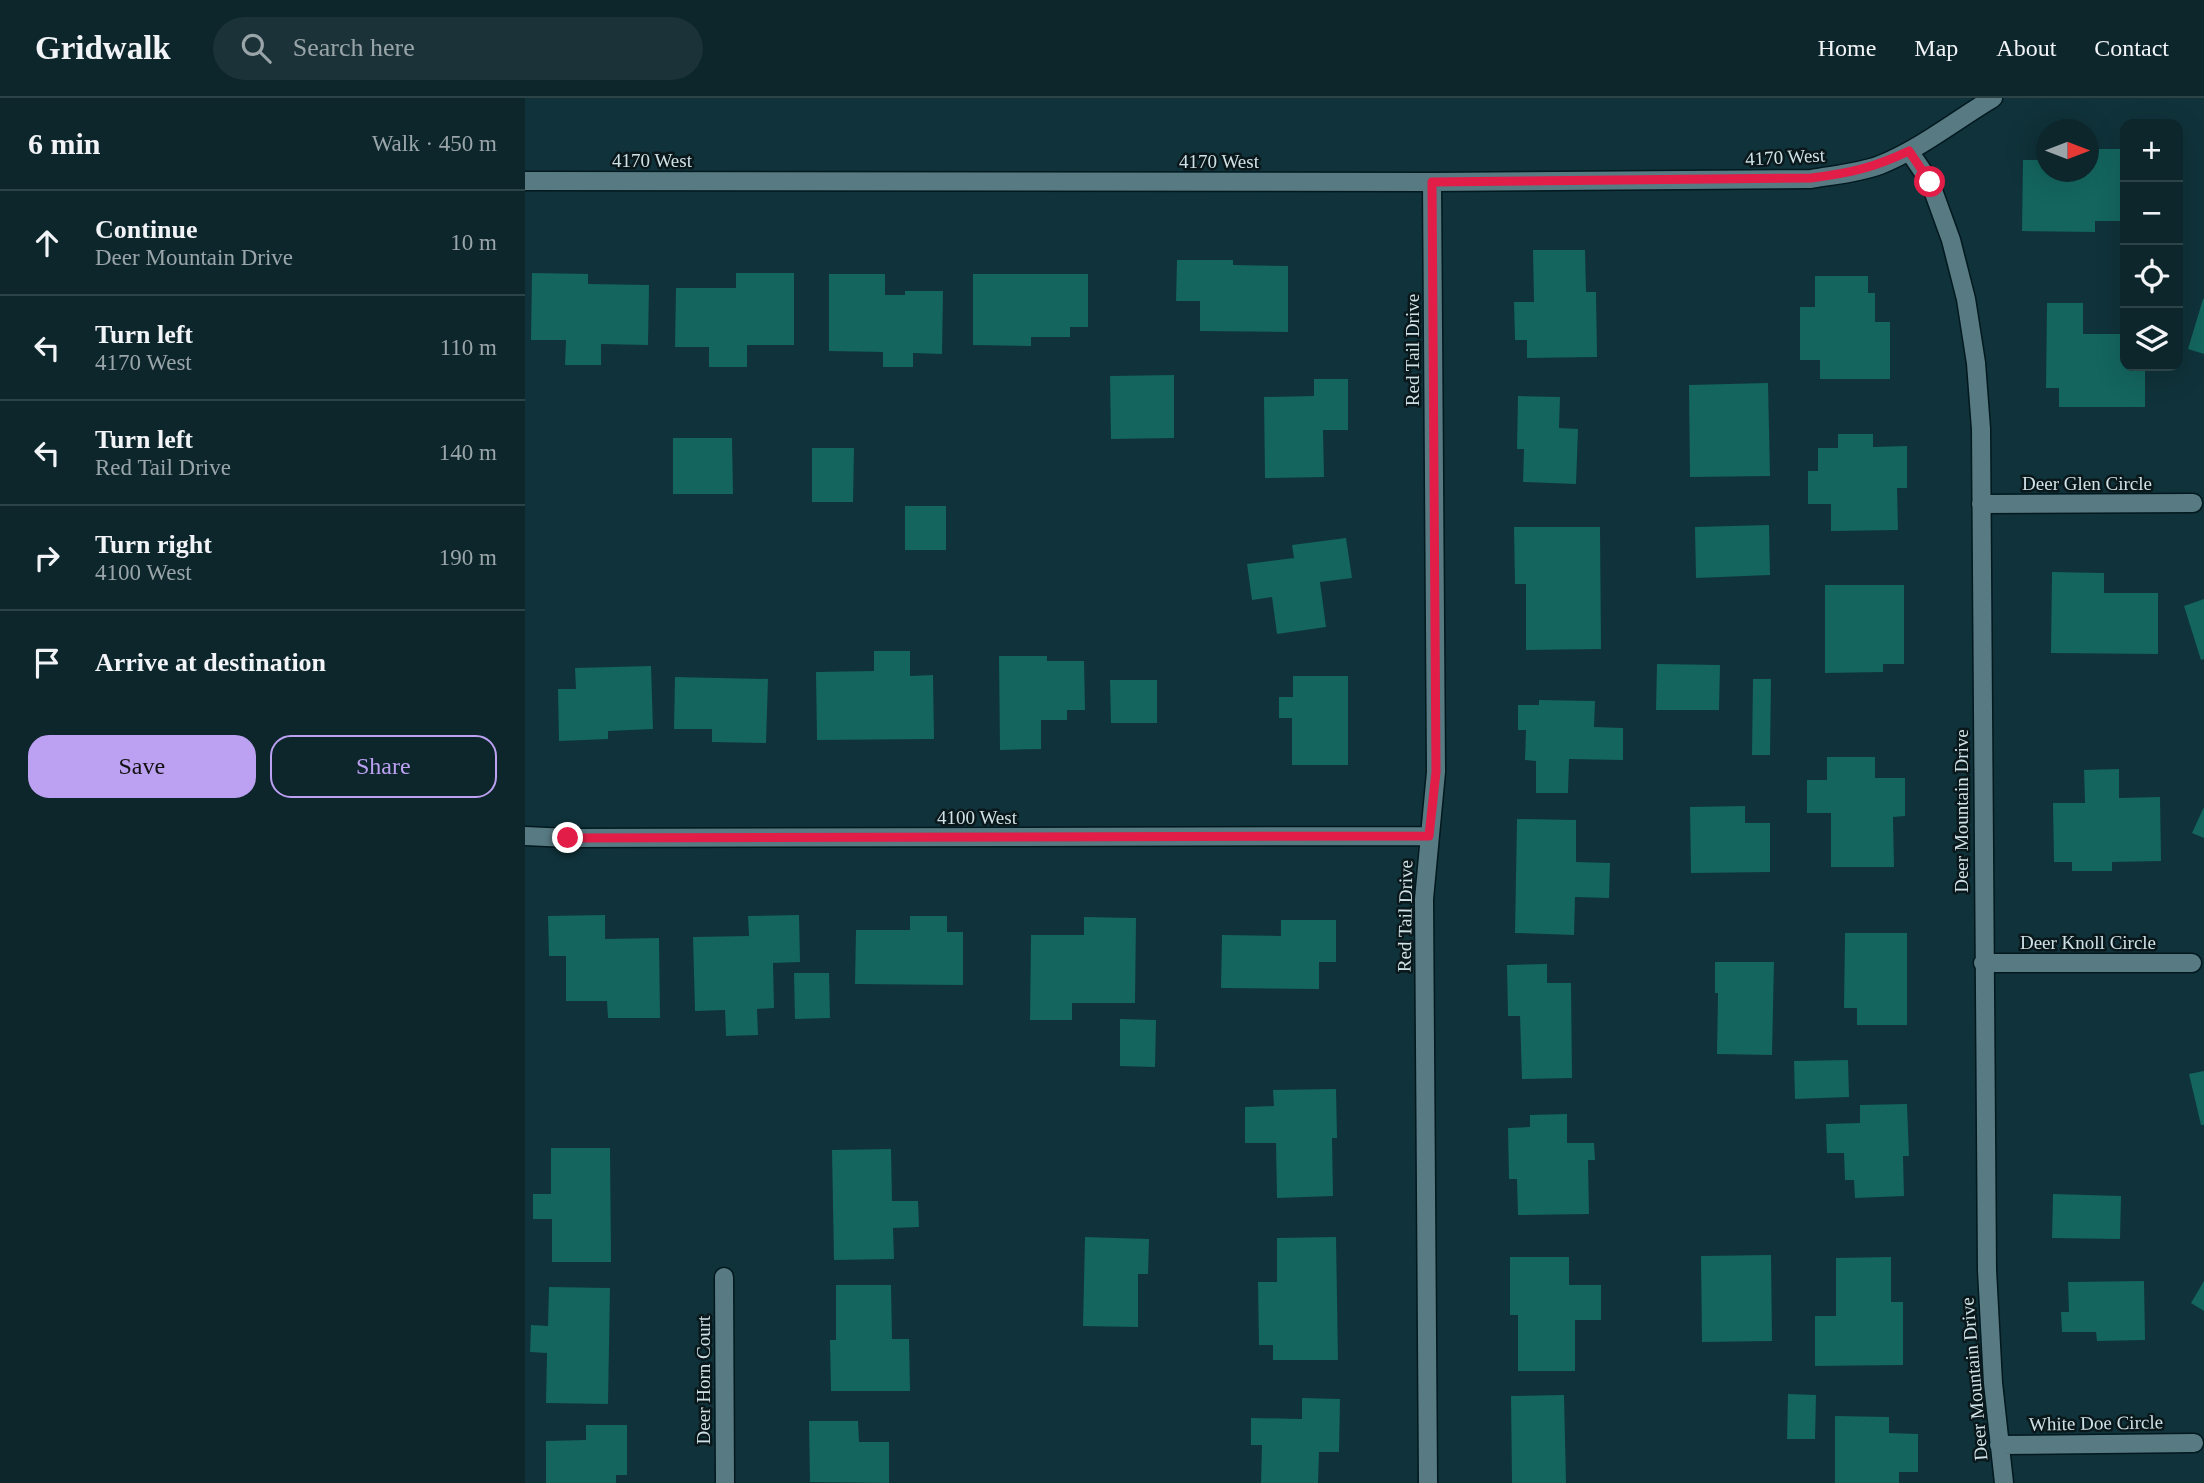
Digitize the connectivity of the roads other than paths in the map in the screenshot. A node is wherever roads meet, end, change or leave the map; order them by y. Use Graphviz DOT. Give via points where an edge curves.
graph roads {
  1 [pos="1993,98"];
  2 [pos="1909,151"];
  3 [pos="525,181"];
  4 [pos="1432,182"];
  5 [pos="2193,503"];
  6 [pos="1981,504"];
  7 [pos="525,836"];
  8 [pos="1429,836"];
  9 [pos="1983,963"];
  10 [pos="2192,963"];
  11 [pos="724,1277"];
  12 [pos="2194,1443"];
  13 [pos="1999,1445"];
  14 [pos="725,1483"];
  15 [pos="1428,1483"];
  16 [pos="2004,1483"];
  1 -- 2 [label="street, 4170 West"];
  2 -- 4 [label="street, 4170 West" via="1879,166 1811,178"];
  2 -- 6 [label="street, Deer Mountain Drive" via="1930,182 1966,299 1981,429"];
  3 -- 4 [label="street, 4170 West"];
  4 -- 8 [label="street, Red Tail Drive" via="1436,772"];
  5 -- 6 [label="street, Deer Glen Circle"];
  6 -- 9 [label="street, Deer Mountain Drive"];
  7 -- 8 [label="street, 4100 West"];
  8 -- 15 [label="street, Red Tail Drive" via="1424,899"];
  9 -- 10 [label="street, Deer Knoll Circle"];
  9 -- 13 [label="street, Deer Mountain Drive" via="1989,1337"];
  11 -- 14 [label="street, Deer Horn Court"];
  12 -- 13 [label="street, White Doe Circle"];
  13 -- 16 [label="street, Deer Mountain Drive"];
}
